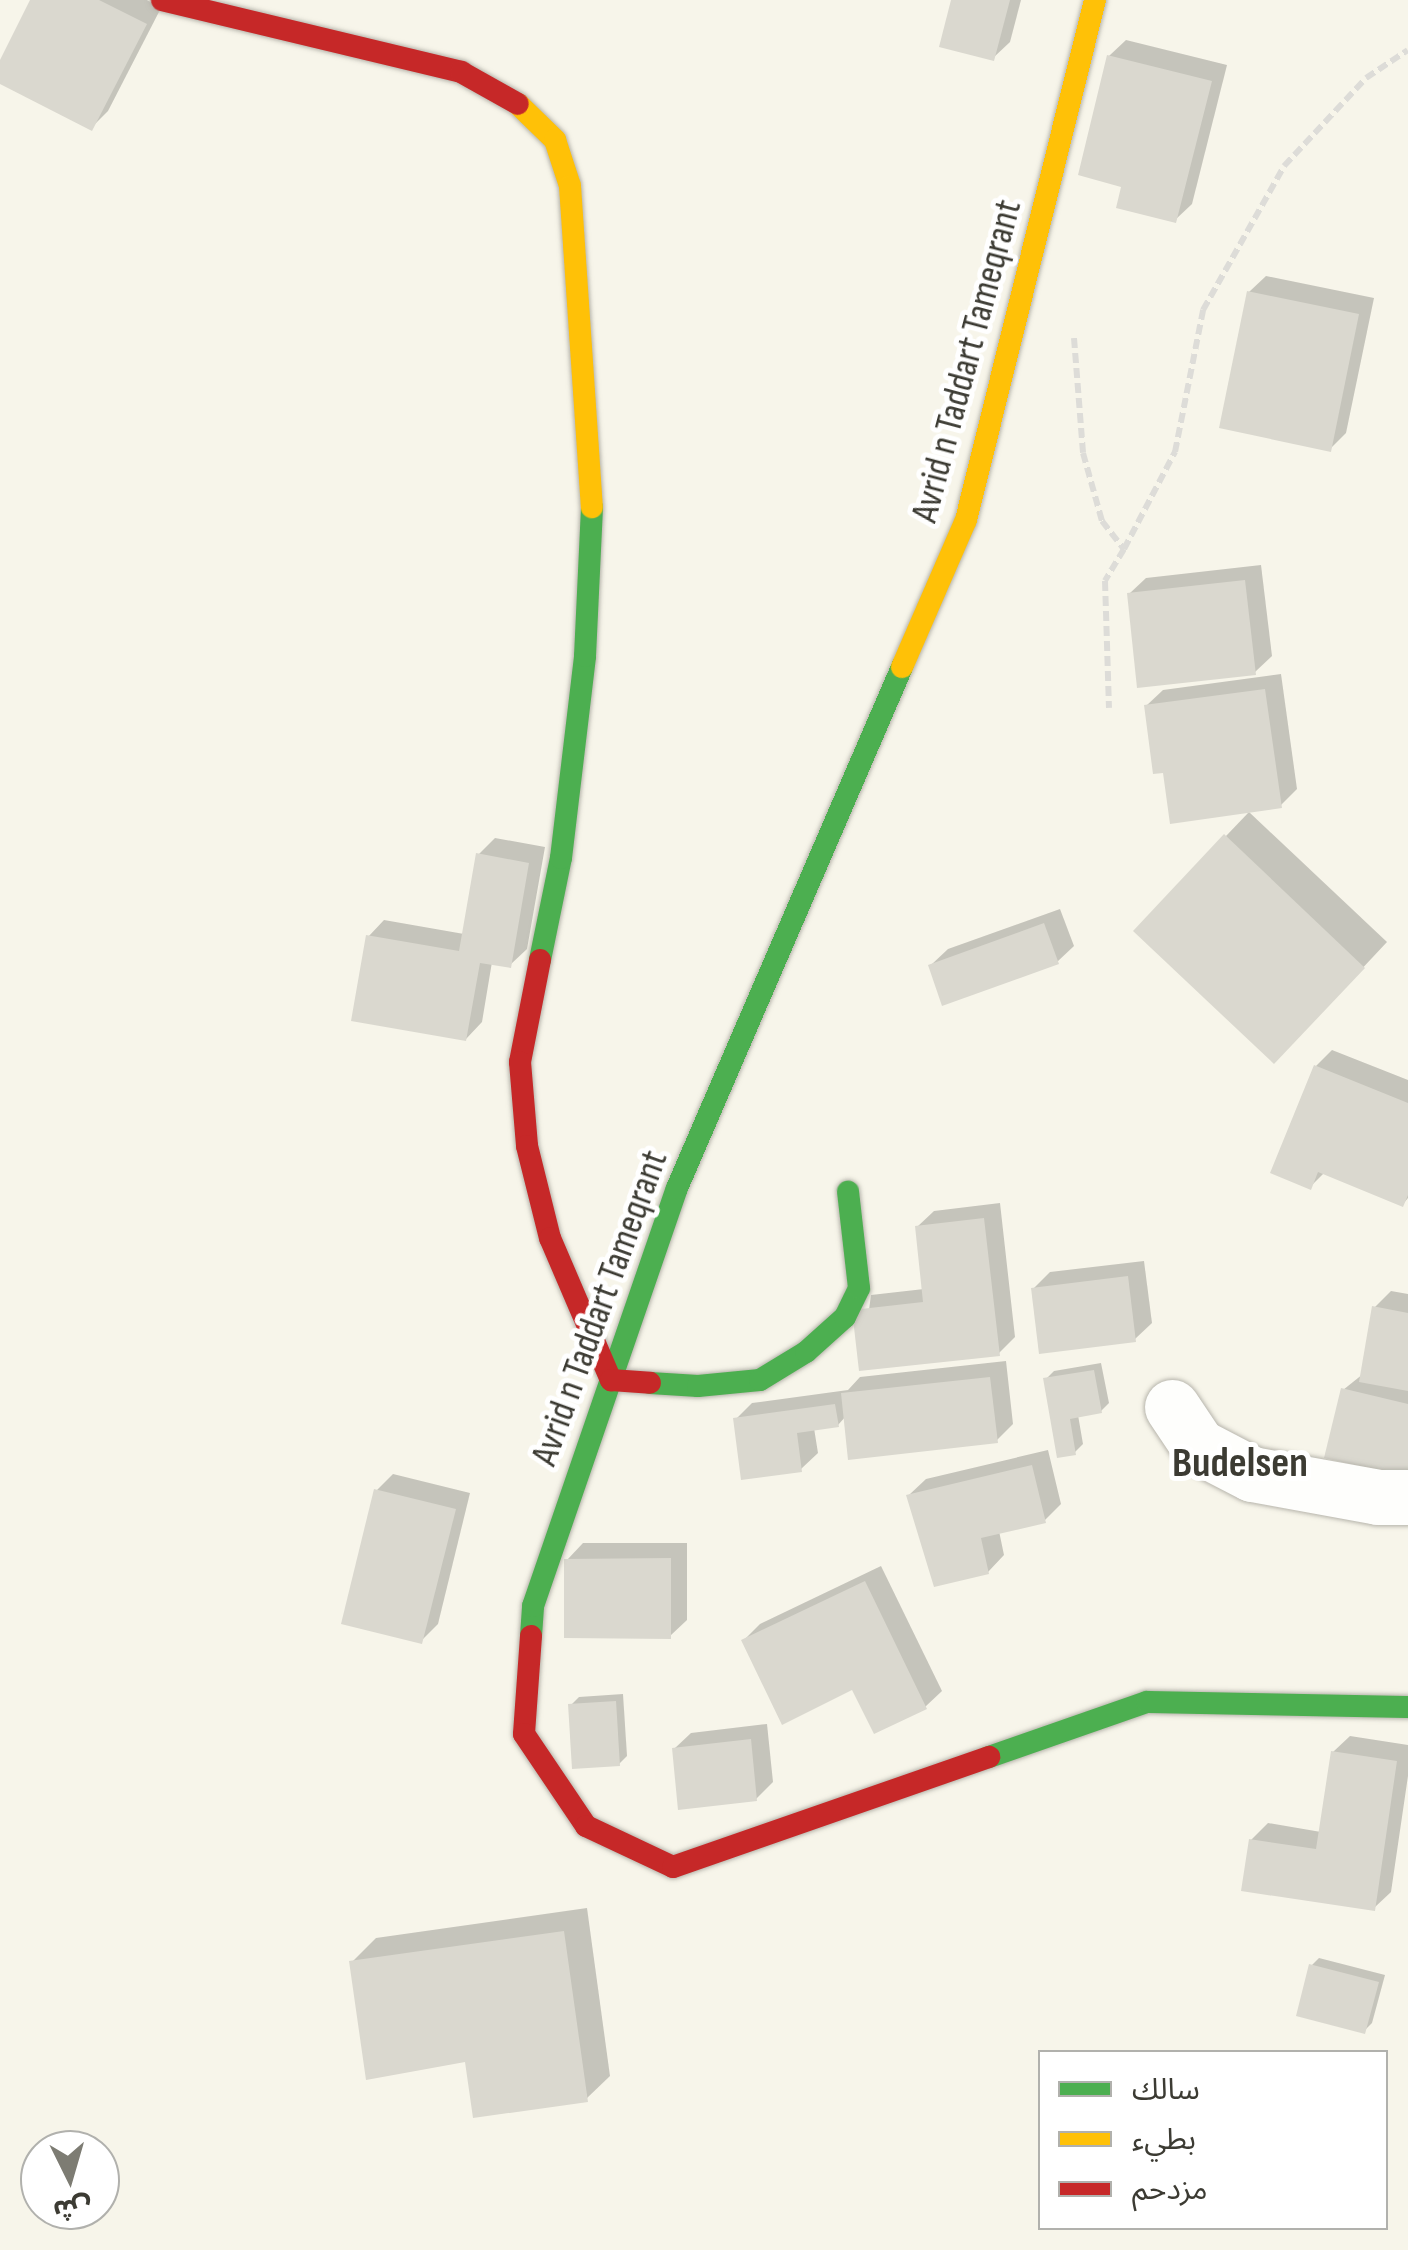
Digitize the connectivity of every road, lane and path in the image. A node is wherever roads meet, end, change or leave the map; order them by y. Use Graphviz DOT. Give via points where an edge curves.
graph roads {
  1 [pos="162,0"];
  2 [pos="1095,0"];
  3 [pos="1408,50"];
  4 [pos="1073,324"];
  5 [pos="1124,549"];
  6 [pos="1109,708"];
  7 [pos="848,1192"];
  8 [pos="611,1380"];
  9 [pos="1172,1407"];
  10 [pos="1408,1497"];
  11 [pos="1408,1707"];
  1 -- 8 [label="main road" via="461,72 521,105 554,140 570,186 593,490 585,656 561,858 520,1062 528,1146 550,1238"];
  2 -- 8 [label="main road, Avrid n Taddart Tameqrant" via="966,520 677,1188"];
  3 -- 5 [label="path" via="1366,78 1284,166 1203,310 1175,452"];
  4 -- 5 [label="path" via="1083,453 1102,521"];
  5 -- 6 [label="path" via="1104,581"];
  7 -- 8 [label="main road" via="859,1288 845,1317 806,1352 760,1380 698,1386"];
  8 -- 11 [label="main road, Avrid n Taddart Tameqrant" via="533,1606 524,1734 586,1826 673,1867 1147,1702"];
  9 -- 10 [label="street" via="1198,1446 1252,1474"];
}
